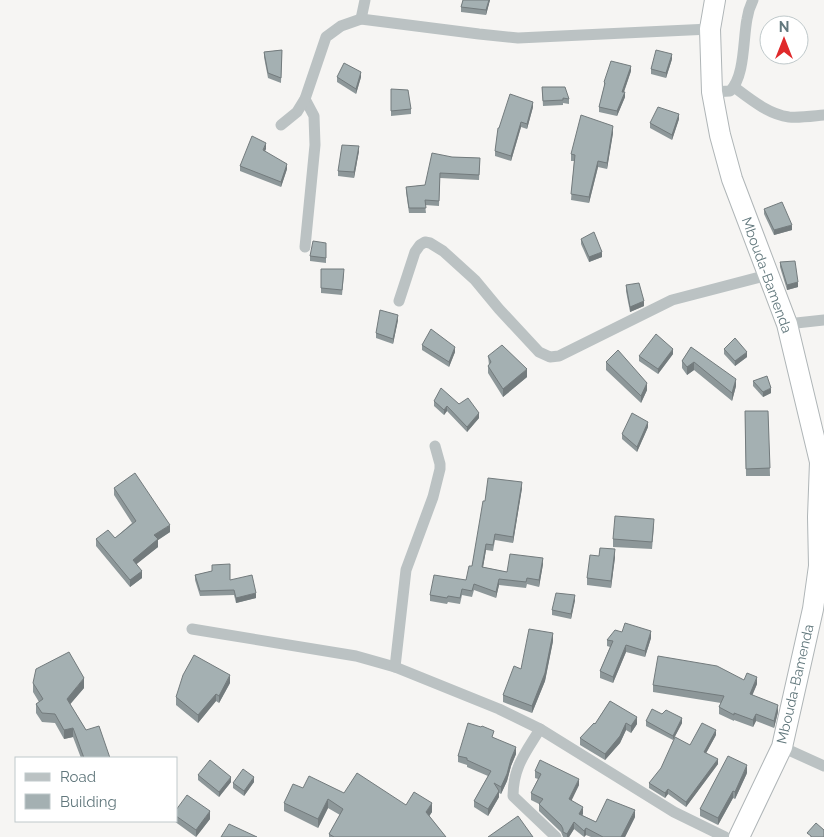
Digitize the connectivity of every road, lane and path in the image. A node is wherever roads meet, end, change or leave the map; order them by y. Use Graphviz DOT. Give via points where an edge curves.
graph roads {
  1 [pos="366,0"];
  2 [pos="715,0"];
  3 [pos="752,0"];
  4 [pos="361,20"];
  5 [pos="710,29"];
  6 [pos="734,87"];
  7 [pos="712,92"];
  8 [pos="305,99"];
  9 [pos="824,115"];
  10 [pos="281,125"];
  11 [pos="305,247"];
  12 [pos="768,275"];
  13 [pos="399,301"];
  14 [pos="824,320"];
  15 [pos="787,324"];
  16 [pos="435,446"];
  17 [pos="821,518"];
  18 [pos="192,629"];
  19 [pos="395,667"];
  20 [pos="540,728"];
  21 [pos="782,747"];
  22 [pos="824,766"];
  23 [pos="556,837"];
  24 [pos="725,837"];
  25 [pos="739,837"];
  1 -- 4 [label="street"];
  2 -- 5 [label="highway, Mbouda-Bamenda"];
  3 -- 6 [label="street" via="740,71"];
  4 -- 5 [label="street" via="518,38"];
  4 -- 8 [label="street" via="341,26 326,37"];
  5 -- 7 [label="highway, Mbouda-Bamenda"];
  6 -- 7 [label="street" via="730,91"];
  6 -- 9 [label="street" via="770,110 787,116"];
  7 -- 12 [label="highway, Mbouda-Bamenda" via="732,179"];
  8 -- 10 [label="street" via="297,112"];
  8 -- 11 [label="street" via="314,116 315,145"];
  12 -- 13 [label="street" via="672,300 559,356 550,357 539,352 475,280 430,243 425,242 415,252"];
  12 -- 15 [label="highway, Mbouda-Bamenda"];
  14 -- 15 [label="street"];
  15 -- 17 [label="highway, Mbouda-Bamenda" via="820,462"];
  16 -- 19 [label="street" via="440,469 406,570"];
  17 -- 21 [label="highway, Mbouda-Bamenda" via="813,609"];
  18 -- 19 [label="street" via="356,656"];
  19 -- 20 [label="street"];
  20 -- 23 [label="street" via="517,769 513,796"];
  20 -- 24 [label="street" via="674,812"];
  21 -- 22 [label="street"];
  21 -- 25 [label="highway, Mbouda-Bamenda"];
}
